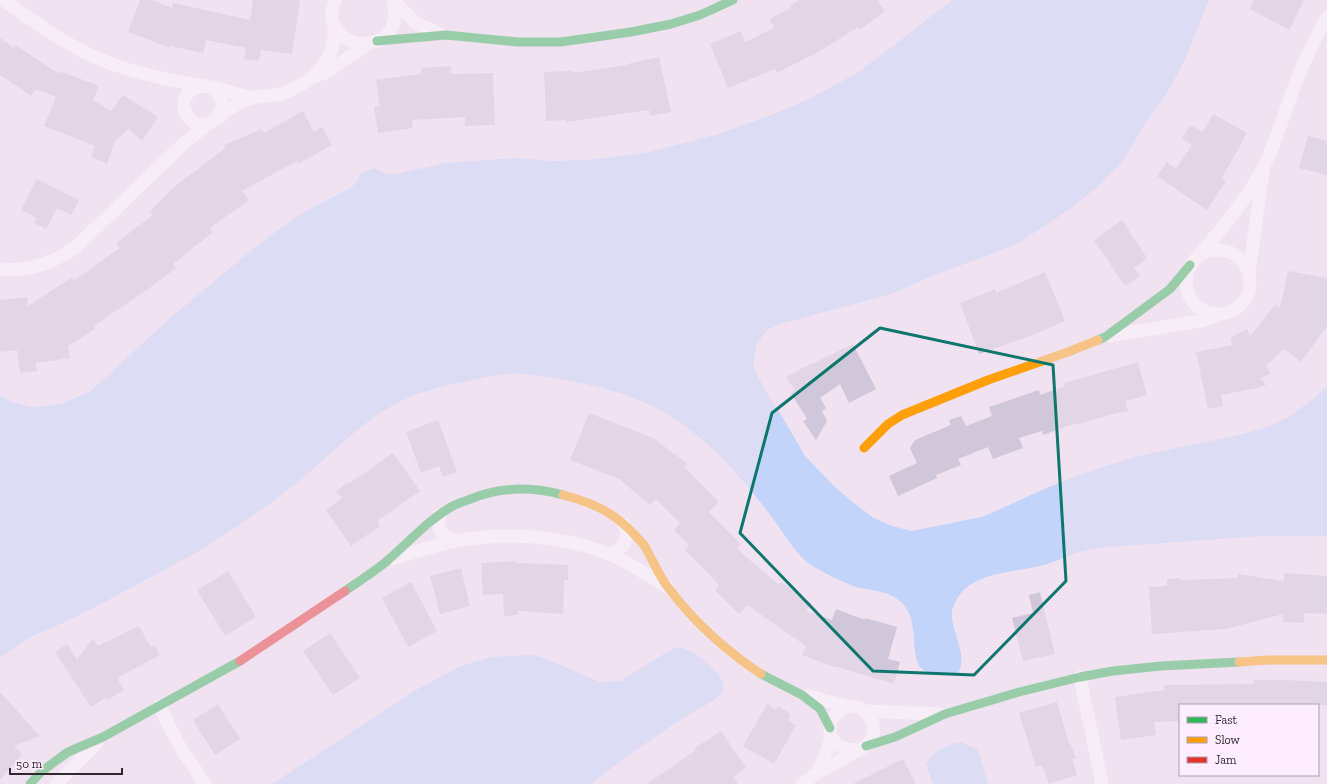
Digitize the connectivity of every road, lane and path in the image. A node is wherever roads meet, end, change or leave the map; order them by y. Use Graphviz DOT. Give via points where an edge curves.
graph roads {
  1 [pos="4,0"];
  2 [pos="334,0"];
  3 [pos="393,0"];
  4 [pos="733,0"];
  5 [pos="1327,17"];
  6 [pos="334,25"];
  7 [pos="446,36"];
  8 [pos="372,42"];
  9 [pos="310,78"];
  10 [pos="168,80"];
  11 [pos="207,86"];
  12 [pos="253,98"];
  13 [pos="187,115"];
  14 [pos="212,121"];
  15 [pos="184,143"];
  16 [pos="1264,166"];
  17 [pos="1193,261"];
  18 [pos="0,269"];
  19 [pos="1249,273"];
  20 [pos="1224,314"];
  21 [pos="1105,337"];
  22 [pos="864,448"];
  23 [pos="440,515"];
  24 [pos="624,524"];
  25 [pos="456,541"];
  26 [pos="610,554"];
  27 [pos="387,561"];
  28 [pos="668,588"];
  29 [pos="1327,660"];
  30 [pos="1080,677"];
  31 [pos="802,695"];
  32 [pos="159,706"];
  33 [pos="850,707"];
  34 [pos="865,711"];
  35 [pos="945,714"];
  36 [pos="831,732"];
  37 [pos="103,737"];
  38 [pos="863,747"];
  39 [pos="817,773"];
  40 [pos="30,784"];
  41 [pos="56,784"];
  42 [pos="206,784"];
  43 [pos="802,784"];
  44 [pos="1102,784"];
  1 -- 10 [label="street" via="54,36 88,54"];
  2 -- 6 [label="street"];
  3 -- 7 [label="street" via="416,23"];
  3 -- 8 [label="street" via="395,10 391,28 385,36"];
  4 -- 7 [label="street" via="700,15 670,24 582,40 518,42"];
  5 -- 16 [label="street" via="1300,72"];
  6 -- 8 [label="street" via="348,40 358,44"];
  6 -- 9 [label="street" via="333,43 328,57"];
  7 -- 8 [label="street"];
  8 -- 9 [label="street" via="327,72"];
  9 -- 12 [label="street" via="301,86 279,94"];
  10 -- 11 [label="street"];
  10 -- 13 [label="street" via="179,96"];
  11 -- 12 [label="street"];
  11 -- 13 [label="street" via="197,86 187,94 184,106"];
  11 -- 14 [label="street" via="220,95 222,101 222,107"];
  12 -- 14 [label="street" via="229,108"];
  13 -- 14 [label="street" via="197,123"];
  13 -- 15 [label="street" via="189,123"];
  14 -- 15 [label="street"];
  15 -- 18 [label="street" via="76,247 44,265"];
  16 -- 17 [label="street" via="1228,222"];
  16 -- 19 [label="street"];
  17 -- 19 [label="street" via="1206,251 1227,251 1237,255"];
  17 -- 20 [label="street" via="1186,275 1185,286 1188,296 1194,305 1203,311"];
  17 -- 21 [label="street" via="1170,289"];
  19 -- 20 [label="street" via="1248,294 1234,310"];
  20 -- 21 [label="street" via="1200,321"];
  21 -- 22 [label="street" via="902,415 888,424"];
  23 -- 24 [label="street" via="451,507 482,494 524,488 546,490 576,498 604,510"];
  23 -- 25 [label="street" via="439,528 444,535"];
  23 -- 27 [label="street"];
  24 -- 26 [label="street" via="627,538 619,550"];
  24 -- 28 [label="street" via="643,544"];
  25 -- 26 [label="street" via="491,536 524,536 556,539"];
  25 -- 27 [label="street"];
  26 -- 28 [label="street"];
  27 -- 32 [label="street" via="239,661"];
  28 -- 31 [label="street" via="711,636 738,659 764,676"];
  29 -- 30 [label="street" via="1267,660 1161,666"];
  30 -- 35 [label="street"];
  30 -- 44 [label="street"];
  31 -- 33 [label="street"];
  31 -- 36 [label="street" via="820,709"];
  32 -- 37 [label="street"];
  32 -- 42 [label="street" via="179,745"];
  33 -- 34 [label="street"];
  33 -- 36 [label="street" via="838,711 831,722"];
  34 -- 35 [label="street"];
  34 -- 38 [label="street" via="873,721 874,728 873,734"];
  35 -- 38 [label="street" via="878,744"];
  36 -- 38 [label="street" via="835,743 847,750 854,751"];
  36 -- 39 [label="street" via="825,756"];
  37 -- 40 [label="street" via="68,752 42,771"];
  37 -- 41 [label="street"];
  38 -- 39 [label="street"];
  39 -- 43 [label="street"];
}
